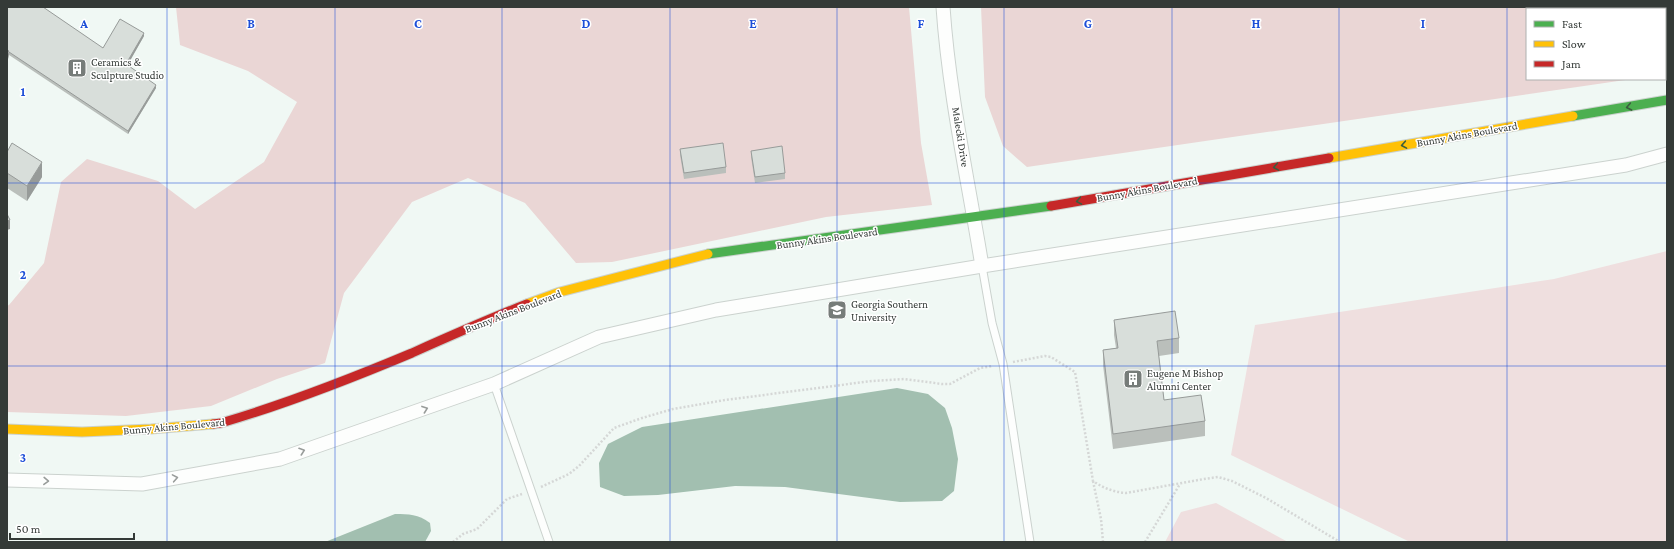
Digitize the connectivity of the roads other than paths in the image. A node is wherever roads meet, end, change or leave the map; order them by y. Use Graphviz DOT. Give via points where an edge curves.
graph roads {
  1 [pos="943,7"];
  2 [pos="1667,100"];
  3 [pos="1667,154"];
  4 [pos="974,216"];
  5 [pos="982,266"];
  6 [pos="494,384"];
  7 [pos="7,429"];
  8 [pos="7,480"];
  9 [pos="549,542"];
  10 [pos="1030,542"];
  1 -- 4 [label="street, Malecki Drive" via="956,109"];
  2 -- 4 [label="street, Bunny Akins Boulevard, one-way" via="1050,206"];
  3 -- 5 [label="street" via="1618,167"];
  4 -- 5 [label="street, Malecki Drive"];
  4 -- 7 [label="street, Bunny Akins Boulevard" via="708,254 560,292 278,405 221,423 82,432"];
  5 -- 6 [label="street" via="716,310 599,337"];
  5 -- 10 [label="lane" via="992,323 1003,364"];
  8 -- 6 [label="street, one-way" via="142,484 280,459"];
  6 -- 9 [label="lane"];
}
